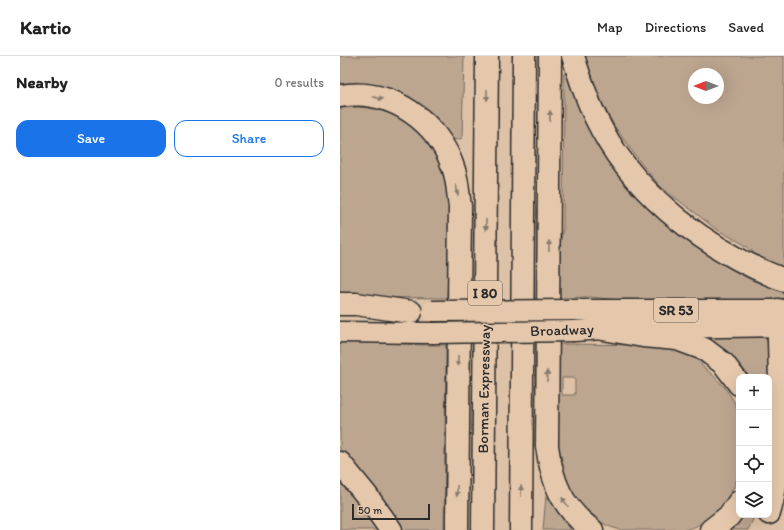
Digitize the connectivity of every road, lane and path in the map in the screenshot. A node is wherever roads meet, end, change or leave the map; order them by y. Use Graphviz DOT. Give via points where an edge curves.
graph roads {
  1 [pos="487,56"];
  2 [pos="524,56"];
  3 [pos="550,56"];
  4 [pos="573,56"];
  5 [pos="340,96"];
  6 [pos="784,280"];
  7 [pos="340,304"];
  8 [pos="410,312"];
  9 [pos="340,313"];
  10 [pos="781,318"];
  11 [pos="603,329"];
  12 [pos="340,332"];
  13 [pos="736,380"];
  14 [pos="783,424"];
  15 [pos="340,463"];
  16 [pos="772,503"];
  17 [pos="736,506"];
  18 [pos="767,518"];
  19 [pos="390,530"];
  20 [pos="457,530"];
  21 [pos="483,530"];
  22 [pos="521,530"];
  23 [pos="592,530"];
  24 [pos="711,530"];
  25 [pos="760,530"];
  1 -- 21 [label="highway, Borman Expressway / I 80, one-way"];
  22 -- 2 [label="highway, I 80, one-way"];
  23 -- 3 [label="highway, one-way" via="579,521 562,498 551,473 547,446"];
  4 -- 6 [label="highway" via="602,130 631,173 671,214 718,249"];
  5 -- 20 [label="highway, one-way" via="352,94 379,97 403,105 425,123 442,142 454,171 460,206"];
  7 -- 8 [label="highway"];
  8 -- 9 [label="main road, Broadway / SR 53"];
  8 -- 10 [label="main road, Broadway / SR 53, bridge" via="574,310"];
  10 -- 11 [label="main road, Broadway / SR 53"];
  10 -- 14 [label="highway"];
  11 -- 12 [label="main road, Broadway / SR 53, bridge" via="432,333"];
  11 -- 13 [label="highway" via="678,339 704,349 724,364"];
  14 -- 16 [label="highway" via="782,455"];
  15 -- 19 [label="highway"];
  17 -- 24 [label="highway" via="729,516"];
  18 -- 25 [label="highway"];
}
